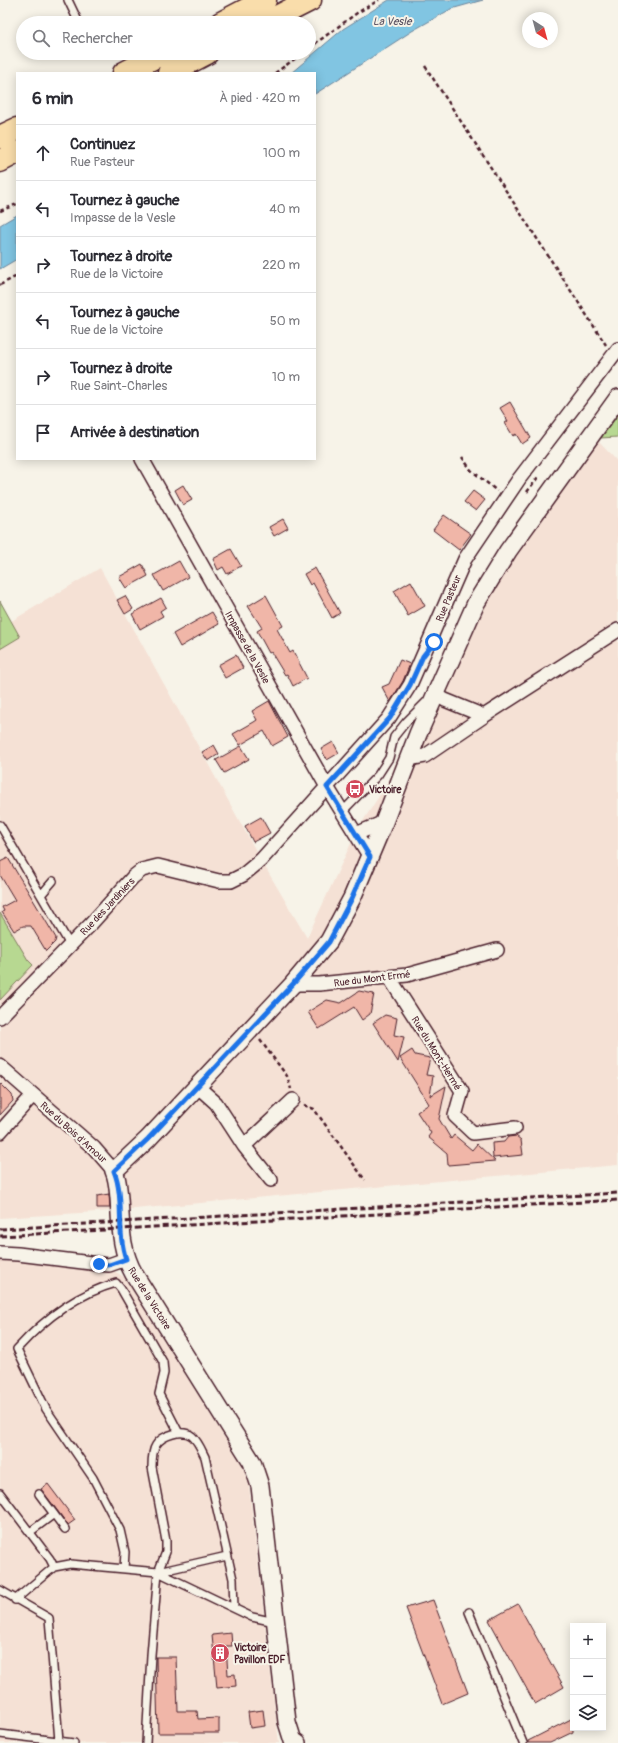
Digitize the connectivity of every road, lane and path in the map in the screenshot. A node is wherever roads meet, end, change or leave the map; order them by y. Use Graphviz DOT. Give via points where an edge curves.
graph roads {
  1 [pos="68,0"];
  2 [pos="265,0"];
  3 [pos="310,0"];
  4 [pos="379,0"];
  5 [pos="76,16"];
  6 [pos="234,16"];
  7 [pos="279,16"];
  8 [pos="316,43"];
  9 [pos="149,60"];
  10 [pos="194,60"];
  11 [pos="293,60"];
  12 [pos="425,66"];
  13 [pos="126,72"];
  14 [pos="171,72"];
  15 [pos="276,72"];
  16 [pos="16,129"];
  17 [pos="0,137"];
  18 [pos="16,152"];
  19 [pos="0,160"];
  20 [pos="16,204"];
  21 [pos="0,211"];
  22 [pos="16,277"];
  23 [pos="0,285"];
  24 [pos="615,352"];
  25 [pos="618,398"];
  26 [pos="462,457"];
  27 [pos="143,460"];
  28 [pos="539,476"];
  29 [pos="525,495"];
  30 [pos="506,498"];
  31 [pos="618,630"];
  32 [pos="435,694"];
  33 [pos="484,716"];
  34 [pos="408,759"];
  35 [pos="327,787"];
  36 [pos="342,812"];
  37 [pos="384,822"];
  38 [pos="0,825"];
  39 [pos="356,834"];
  40 [pos="370,857"];
  41 [pos="261,860"];
  42 [pos="53,881"];
  43 [pos="41,895"];
  44 [pos="70,945"];
  45 [pos="497,950"];
  46 [pos="389,977"];
  47 [pos="293,984"];
  48 [pos="0,1017"];
  49 [pos="251,1028"];
  50 [pos="0,1066"];
  51 [pos="197,1086"];
  52 [pos="33,1095"];
  53 [pos="293,1100"];
  54 [pos="515,1128"];
  55 [pos="0,1132"];
  56 [pos="244,1146"];
  57 [pos="114,1171"];
  58 [pos="271,1180"];
  59 [pos="365,1180"];
  60 [pos="0,1253"];
  61 [pos="126,1259"];
  62 [pos="179,1433"];
  63 [pos="0,1493"];
  64 [pos="39,1494"];
  65 [pos="54,1514"];
  66 [pos="65,1529"];
  67 [pos="30,1532"];
  68 [pos="228,1556"];
  69 [pos="54,1567"];
  70 [pos="124,1569"];
  71 [pos="158,1572"];
  72 [pos="0,1590"];
  73 [pos="15,1600"];
  74 [pos="234,1608"];
  75 [pos="469,1612"];
  76 [pos="276,1622"];
  77 [pos="0,1734"];
  78 [pos="59,1741"];
  79 [pos="293,1742"];
  80 [pos="74,1743"];
  81 [pos="146,1743"];
  82 [pos="523,1743"];
  1 -- 5 [label="lane"];
  2 -- 6 [label="highway"];
  3 -- 7 [label="highway"];
  4 -- 8 [label="path"];
  9 -- 13 [label="highway"];
  10 -- 14 [label="highway"];
  11 -- 15 [label="path"];
  12 -- 24 [label="path"];
  16 -- 17 [label="highway"];
  18 -- 19 [label="highway"];
  20 -- 21 [label="path"];
  22 -- 23 [label="path"];
  24 -- 30 [label="street, Rue Pasteur"];
  25 -- 32 [label="street" via="508,551 476,603"];
  26 -- 30 [label="path" via="471,470"];
  27 -- 35 [label="street, Impasse de la Vesle"];
  28 -- 29 [label="path"];
  30 -- 35 [label="street, Rue Pasteur" via="465,559 410,685 390,718"];
  31 -- 33 [label="street"];
  32 -- 33 [label="street"];
  32 -- 34 [label="street"];
  32 -- 36 [label="lane" via="394,737 389,758 378,775"];
  33 -- 34 [label="street" via="425,756"];
  34 -- 37 [label="street"];
  35 -- 36 [label="street, Impasse de la Vesle"];
  35 -- 41 [label="street, Rue Pasteur"];
  36 -- 39 [label="street, Impasse de la Vesle"];
  37 -- 39 [label="street"];
  37 -- 40 [label="street"];
  38 -- 43 [label="lane"];
  39 -- 40 [label="street, Impasse de la Vesle"];
  40 -- 47 [label="street" via="329,942"];
  41 -- 44 [label="street, Rue des Jardiniers" via="232,881 219,881 158,866 142,870"];
  42 -- 43 [label="lane"];
  43 -- 44 [label="lane"];
  44 -- 48 [label="street, Rue des Jardiniers"];
  45 -- 46 [label="street, Rue du Mont Ermé" via="407,975"];
  46 -- 47 [label="street, Rue du Mont Ermé"];
  46 -- 54 [label="street, Rue du Mont-Hermé" via="462,1091 455,1116 473,1133"];
  47 -- 49 [label="street"];
  49 -- 51 [label="street"];
  49 -- 53 [label="path" via="288,1076"];
  50 -- 52 [label="street"];
  51 -- 56 [label="street" via="216,1103"];
  51 -- 57 [label="street"];
  52 -- 55 [label="street, Rue du Bois d'Amour"];
  52 -- 57 [label="street, Rue du Bois d'Amour" via="94,1148"];
  53 -- 56 [label="street"];
  53 -- 59 [label="path" via="314,1109"];
  56 -- 58 [label="street"];
  57 -- 61 [label="street, Rue de la Victoire"];
  60 -- 61 [label="street" via="109,1265"];
  61 -- 76 [label="street, Rue de la Victoire" via="252,1462 260,1486"];
  62 -- 68 [label="lane" via="192,1436 205,1457"];
  62 -- 70 [label="lane" via="159,1394 164,1373 163,1362 116,1283 96,1288 66,1306 35,1329 17,1349 46,1409 92,1478 120,1530 125,1552"];
  62 -- 71 [label="lane" via="167,1436 156,1445 153,1455 152,1466 166,1541 166,1552"];
  63 -- 67 [label="lane"];
  64 -- 65 [label="lane"];
  65 -- 66 [label="lane"];
  65 -- 67 [label="lane"];
  67 -- 69 [label="lane"];
  68 -- 71 [label="lane"];
  68 -- 74 [label="lane" via="233,1579"];
  69 -- 70 [label="lane" via="70,1564"];
  69 -- 73 [label="lane"];
  70 -- 71 [label="lane"];
  71 -- 74 [label="lane"];
  71 -- 81 [label="lane"];
  72 -- 73 [label="lane"];
  73 -- 78 [label="lane" via="49,1618"];
  74 -- 76 [label="lane" via="252,1617"];
  75 -- 82 [label="lane"];
  76 -- 79 [label="street, Rue de la Victoire" via="287,1722"];
  77 -- 78 [label="lane"];
  78 -- 80 [label="lane"];
}
